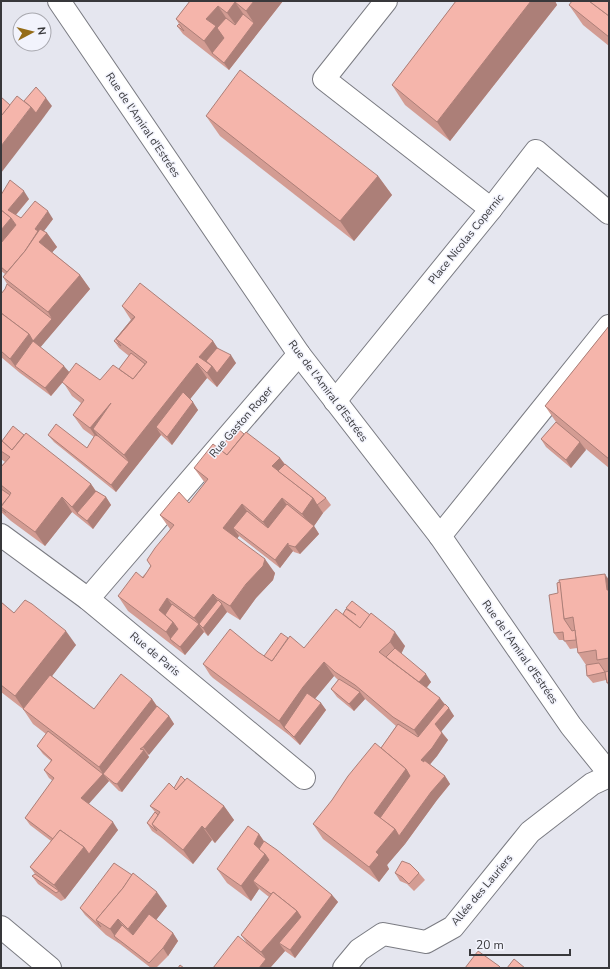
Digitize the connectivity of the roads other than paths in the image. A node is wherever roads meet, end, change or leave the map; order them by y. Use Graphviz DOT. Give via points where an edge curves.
graph roads {
  1 [pos="58,1"];
  2 [pos="386,1"];
  3 [pos="491,209"];
  4 [pos="609,213"];
  5 [pos="609,326"];
  6 [pos="300,354"];
  7 [pos="335,401"];
  8 [pos="1,535"];
  9 [pos="440,536"];
  10 [pos="88,599"];
  11 [pos="609,772"];
  12 [pos="609,776"];
  13 [pos="304,778"];
  14 [pos="1,927"];
  15 [pos="50,968"];
  16 [pos="344,968"];
  1 -- 6 [label="street, Rue de l'Amiral d'Estrées"];
  2 -- 3 [label="street" via="324,79"];
  3 -- 4 [label="street, Place Nicolas Copernic" via="536,151"];
  3 -- 7 [label="street, Place Nicolas Copernic"];
  5 -- 9 [label="street"];
  6 -- 7 [label="street, Rue de l'Amiral d'Estrées"];
  6 -- 10 [label="street, Rue Gaston Roger"];
  7 -- 9 [label="street, Rue de l'Amiral d'Estrées"];
  8 -- 10 [label="street, Rue de Paris"];
  9 -- 11 [label="street, Rue de l'Amiral d'Estrées" via="571,726"];
  10 -- 13 [label="street, Rue de Paris"];
  12 -- 16 [label="street, Allée des Lauriers" via="592,784 530,832 453,926 426,942 383,934 359,950"];
  14 -- 15 [label="street"];
}
